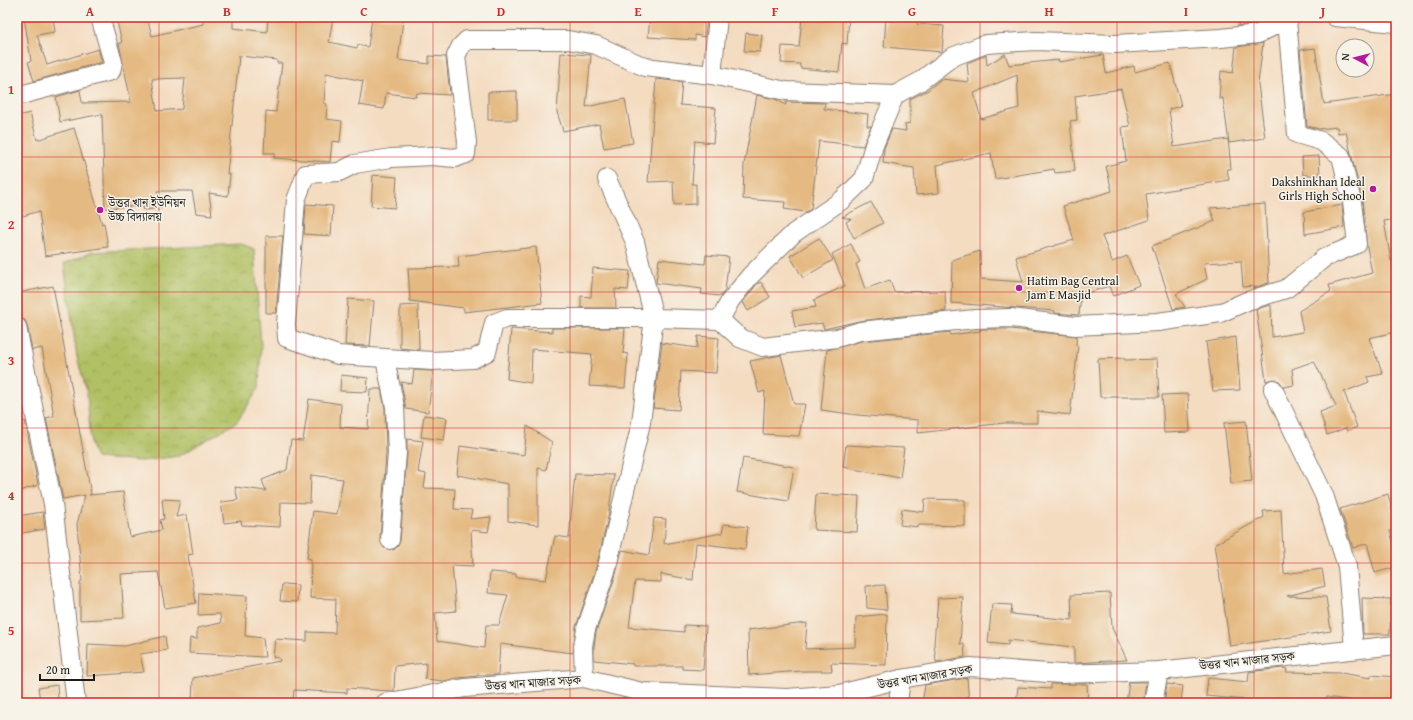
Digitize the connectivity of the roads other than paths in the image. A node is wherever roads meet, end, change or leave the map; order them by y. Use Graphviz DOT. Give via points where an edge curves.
graph roads {
  1 [pos="100,17"];
  2 [pos="718,17"];
  3 [pos="1335,17"];
  4 [pos="1288,18"];
  5 [pos="1396,23"];
  6 [pos="712,75"];
  7 [pos="895,95"];
  8 [pos="17,96"];
  9 [pos="607,179"];
  10 [pos="654,318"];
  11 [pos="720,320"];
  12 [pos="17,327"];
  13 [pos="385,359"];
  14 [pos="1273,389"];
  15 [pos="390,540"];
  16 [pos="1396,645"];
  17 [pos="1354,649"];
  18 [pos="1159,671"];
  19 [pos="584,678"];
  20 [pos="901,679"];
  21 [pos="642,698"];
  22 [pos="76,703"];
  23 [pos="384,703"];
  24 [pos="898,703"];
  25 [pos="1153,703"];
  1 -- 8 [label="street" via="113,62 111,71"];
  2 -- 6 [label="street"];
  3 -- 5 [label="street"];
  4 -- 7 [label="street" via="1258,34 1221,38 1114,44 1036,41 986,44 952,57 919,82"];
  4 -- 11 [label="street" via="1298,134 1321,141 1341,156 1352,202 1357,244 1324,258 1286,289 1220,313 1158,322 1075,326 1011,318 975,319 860,331 837,338 763,347 740,338"];
  6 -- 7 [label="street" via="786,91"];
  6 -- 13 [label="street" via="645,67 596,45 568,40 467,40 456,56 467,142 466,154 455,158 391,158 355,164 339,172 306,174 296,200 287,338 338,355"];
  7 -- 11 [label="street" via="874,145 864,179 842,200 794,233 750,276 730,301"];
  9 -- 10 [label="street" via="635,242"];
  10 -- 11 [label="street"];
  10 -- 13 [label="street" via="507,318 494,323 487,352 473,359"];
  10 -- 19 [label="street" via="641,423 606,571 586,629 583,646"];
  12 -- 22 [label="street" via="53,504"];
  13 -- 15 [label="street" via="395,407 397,453"];
  14 -- 17 [label="street" via="1324,495 1347,566"];
  16 -- 17 [label="street, উত্তর খান মাজার সড়ক"];
  17 -- 18 [label="street, উত্তর খান মাজার সড়ক"];
  18 -- 20 [label="street, উত্তর খান মাজার সড়ক" via="1061,674 970,667"];
  18 -- 25 [label="street"];
  19 -- 21 [label="street, উত্তর খান মাজার সড়ক"];
  19 -- 23 [label="street, উত্তর খান মাজার সড়ক" via="465,688"];
  20 -- 21 [label="street, উত্তর খান মাজার সড়ক" via="839,694 788,698"];
  20 -- 24 [label="street"];
}
